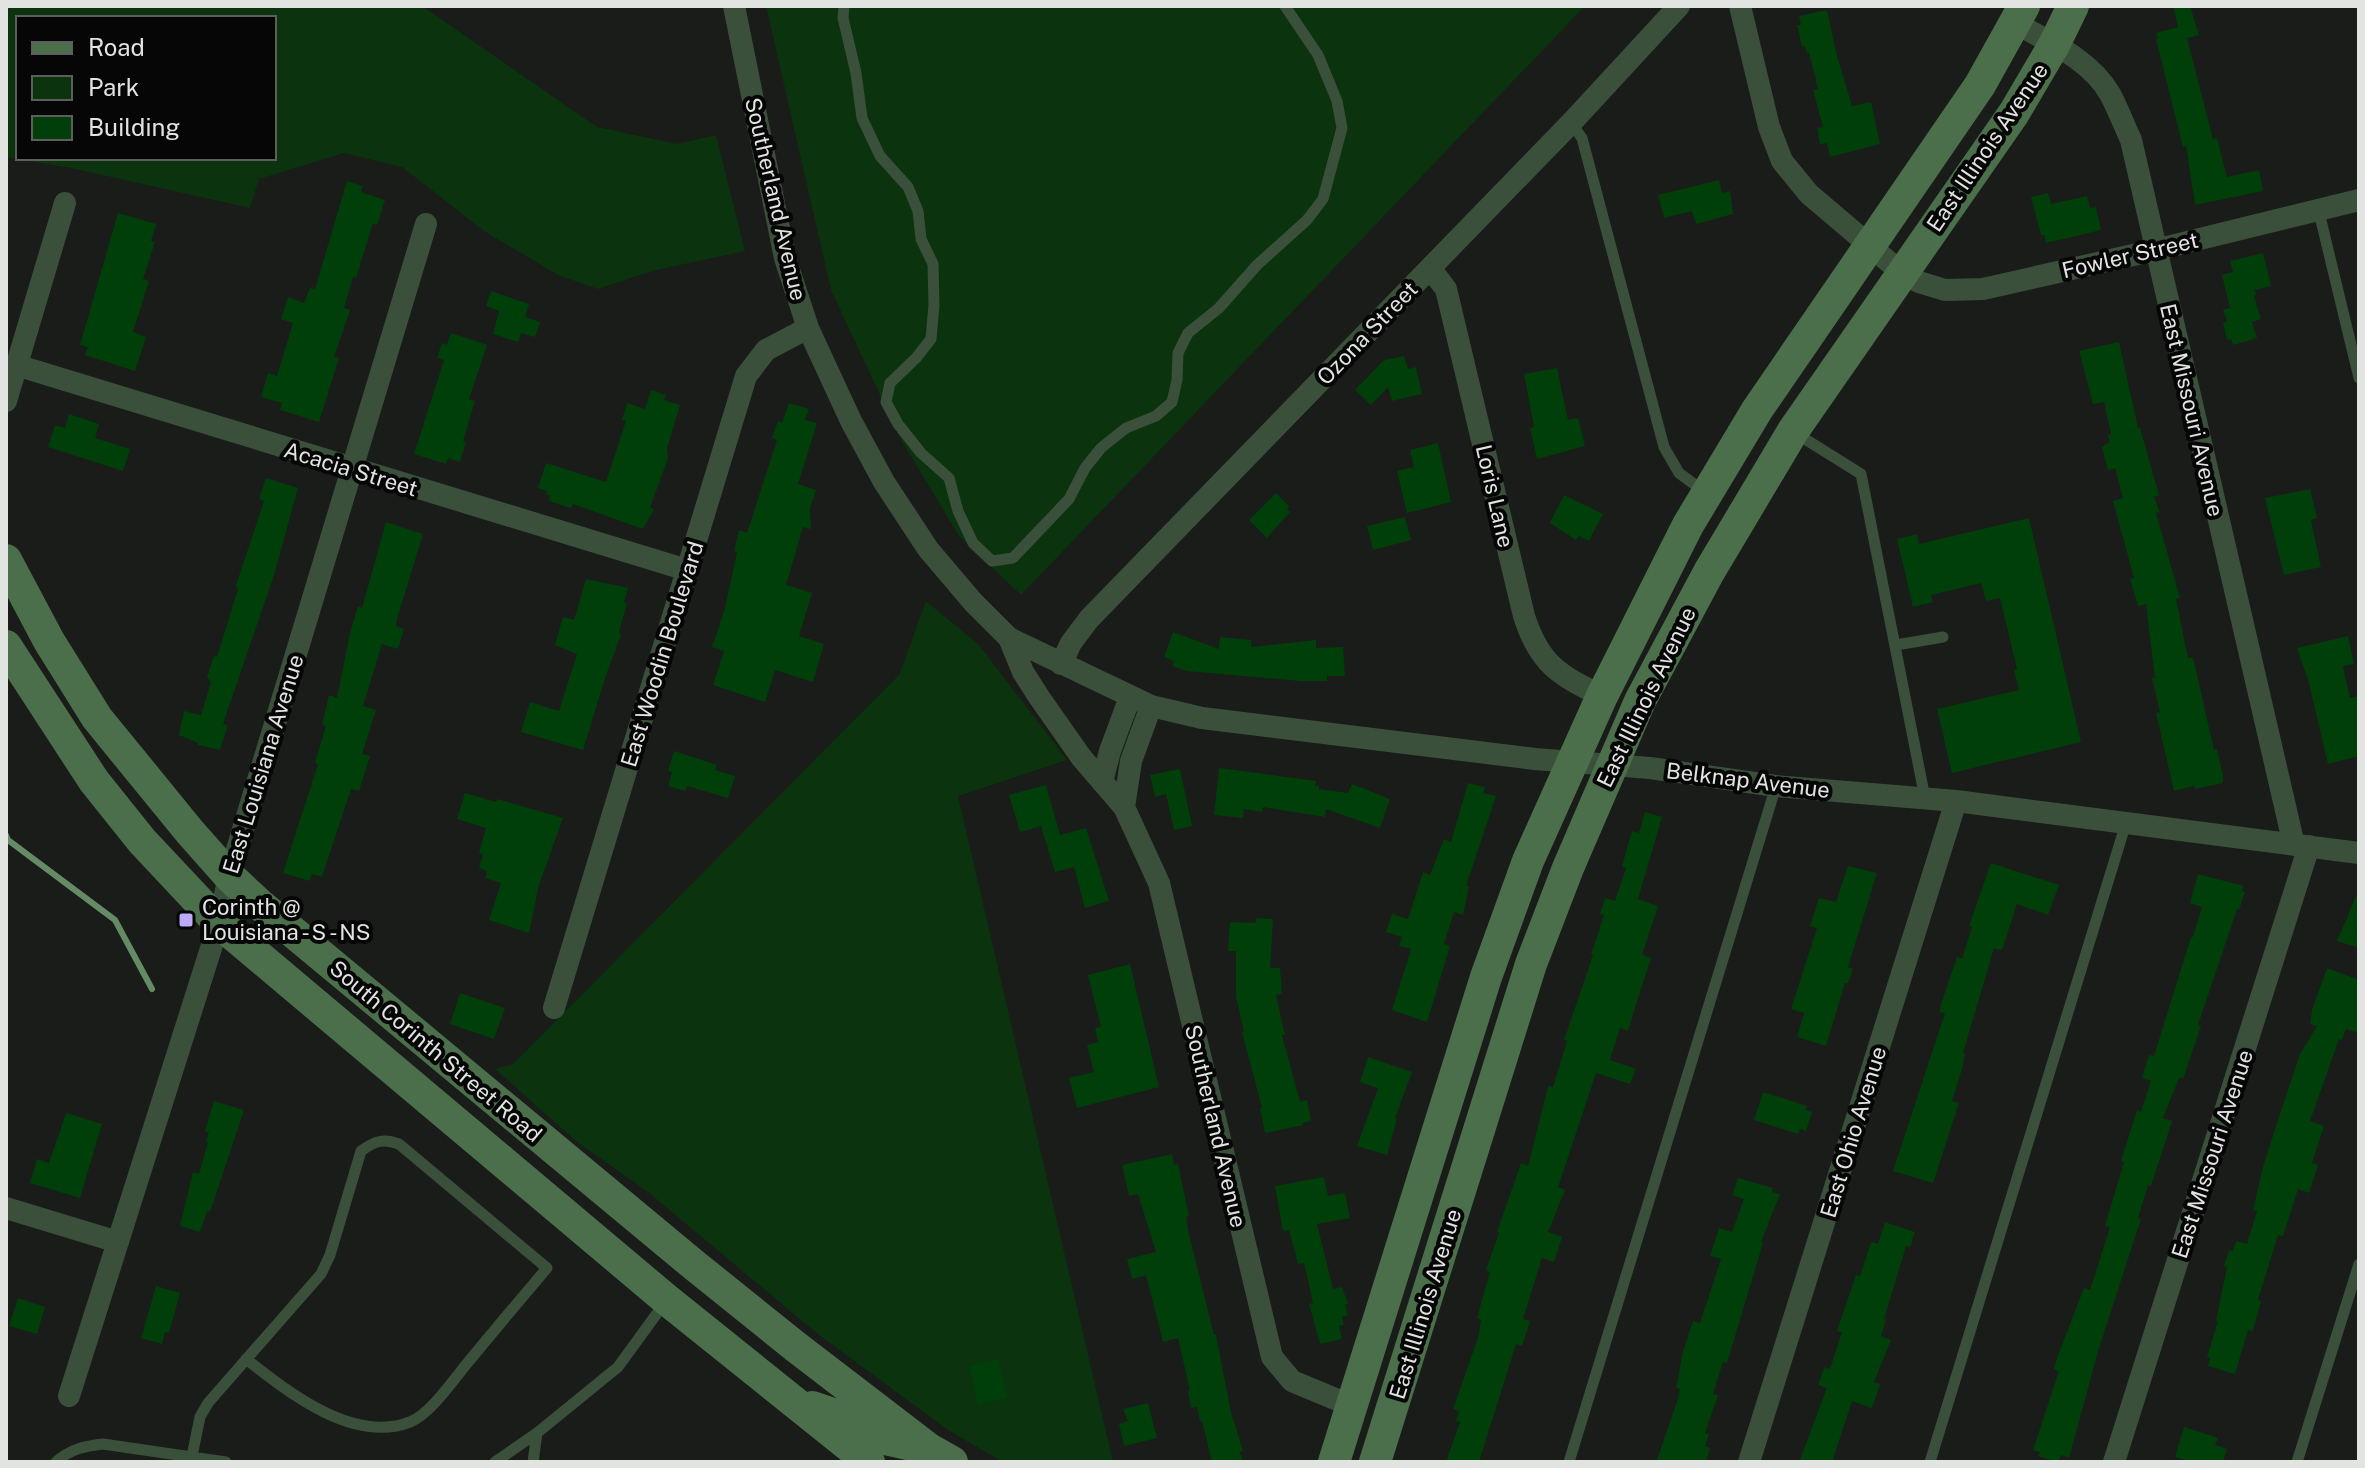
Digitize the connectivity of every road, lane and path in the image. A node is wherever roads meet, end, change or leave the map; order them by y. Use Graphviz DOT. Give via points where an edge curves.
graph roads {
  1 [pos="734,6"];
  2 [pos="844,6"];
  3 [pos="1285,6"];
  4 [pos="1679,6"];
  5 [pos="1740,6"];
  6 [pos="2073,6"];
  7 [pos="2020,14"];
  8 [pos="2054,45"];
  9 [pos="1571,123"];
  10 [pos="2359,200"];
  11 [pos="65,203"];
  12 [pos="2318,208"];
  13 [pos="426,224"];
  14 [pos="1870,246"];
  15 [pos="2155,250"];
  16 [pos="1430,268"];
  17 [pos="1902,273"];
  18 [pos="808,328"];
  19 [pos="16,365"];
  20 [pos="2359,378"];
  21 [pos="6,401"];
  22 [pos="1757,410"];
  23 [pos="1793,431"];
  24 [pos="352,469"];
  25 [pos="1707,493"];
  26 [pos="6,560"];
  27 [pos="687,570"];
  28 [pos="1943,637"];
  29 [pos="1009,638"];
  30 [pos="1896,645"];
  31 [pos="6,646"];
  32 [pos="1061,664"];
  33 [pos="1602,696"];
  34 [pos="1130,697"];
  35 [pos="1151,706"];
  36 [pos="1571,762"];
  37 [pos="1611,764"];
  38 [pos="1102,782"];
  39 [pos="1776,786"];
  40 [pos="1925,798"];
  41 [pos="1956,801"];
  42 [pos="1124,807"];
  43 [pos="2126,823"];
  44 [pos="2301,846"];
  45 [pos="2359,853"];
  46 [pos="229,876"];
  47 [pos="219,923"];
  48 [pos="554,1008"];
  49 [pos="6,1208"];
  50 [pos="1408,1226"];
  51 [pos="1446,1235"];
  52 [pos="118,1242"];
  53 [pos="2359,1264"];
  54 [pos="694,1265"];
  55 [pos="667,1300"];
  56 [pos="246,1359"];
  57 [pos="69,1396"];
  58 [pos="793,1401"];
  59 [pos="1352,1406"];
  60 [pos="537,1433"];
  61 [pos="940,1455"];
  62 [pos="192,1456"];
  63 [pos="56,1462"];
  64 [pos="226,1462"];
  65 [pos="495,1462"];
  66 [pos="533,1462"];
  67 [pos="869,1462"];
  68 [pos="1334,1462"];
  69 [pos="1375,1462"];
  70 [pos="1569,1462"];
  71 [pos="1749,1462"];
  72 [pos="1930,1462"];
  73 [pos="2114,1462"];
  74 [pos="2297,1462"];
  1 -- 18 [label="street, Southerland Avenue" via="785,258"];
  2 -- 3 [label="lane" via="862,118 880,156 908,187 933,264 931,339 890,383 886,402 921,453 949,478 973,543 992,561 1013,558 1069,499 1101,448 1172,402 1178,353 1188,333 1219,308 1323,199 1342,128 1337,101 1318,55"];
  4 -- 9 [label="street, Ozona Street"];
  5 -- 14 [label="street" via="1782,161 1809,194"];
  6 -- 8 [label="main road, East Illinois Avenue"];
  7 -- 8 [label="street, East Missouri Avenue"];
  7 -- 14 [label="main road, East Illinois Avenue" via="1980,85"];
  8 -- 15 [label="street, East Missouri Avenue" via="2092,70 2109,92 2131,140"];
  8 -- 17 [label="main road, East Illinois Avenue" via="2014,113"];
  9 -- 16 [label="street, Ozona Street"];
  9 -- 25 [label="lane" via="1582,138 1664,447 1679,473"];
  10 -- 12 [label="street, Fowler Street"];
  11 -- 19 [label="street"];
  12 -- 15 [label="street, Fowler Street"];
  12 -- 20 [label="lane"];
  13 -- 24 [label="street, East Louisiana Avenue"];
  14 -- 17 [label="street"];
  14 -- 22 [label="main road, East Illinois Avenue"];
  15 -- 17 [label="street, Fowler Street" via="1983,289 1945,290"];
  15 -- 44 [label="street, East Missouri Avenue"];
  16 -- 32 [label="street, Ozona Street" via="1089,619"];
  16 -- 33 [label="street, Loris Lane" via="1446,289 1533,645 1552,668"];
  17 -- 23 [label="main road, East Illinois Avenue"];
  18 -- 27 [label="street, East Woodin Boulevard" via="766,350 746,376"];
  18 -- 29 [label="street, Southerland Avenue" via="884,482 928,549"];
  19 -- 21 [label="street"];
  19 -- 24 [label="street, Acacia Street"];
  22 -- 23 [label="main road"];
  22 -- 25 [label="main road, East Illinois Avenue"];
  23 -- 30 [label="lane" via="1861,474"];
  23 -- 37 [label="main road, East Illinois Avenue" via="1702,585"];
  24 -- 27 [label="street, Acacia Street"];
  24 -- 46 [label="street, East Louisiana Avenue"];
  25 -- 33 [label="main road, East Illinois Avenue"];
  26 -- 46 [label="main road, South Corinth Street Road" via="97,718"];
  27 -- 48 [label="street, East Woodin Boulevard"];
  28 -- 30 [label="lane"];
  29 -- 32 [label="street, Belknap Avenue"];
  29 -- 38 [label="street, Southerland Avenue" via="1039,697"];
  30 -- 40 [label="lane"];
  31 -- 47 [label="main road, South Corinth Street Road" via="94,781"];
  32 -- 34 [label="street, Belknap Avenue"];
  33 -- 36 [label="main road, East Illinois Avenue"];
  34 -- 35 [label="street, Belknap Avenue"];
  34 -- 38 [label="street"];
  35 -- 36 [label="street, Belknap Avenue" via="1202,718"];
  35 -- 42 [label="street" via="1131,761"];
  36 -- 37 [label="street, Belknap Avenue"];
  36 -- 50 [label="main road, East Illinois Avenue" via="1486,977"];
  37 -- 39 [label="street, Belknap Avenue"];
  37 -- 51 [label="main road, East Illinois Avenue" via="1531,964"];
  38 -- 42 [label="street, Southerland Avenue"];
  39 -- 40 [label="street, Belknap Avenue"];
  39 -- 70 [label="lane"];
  40 -- 41 [label="street, Belknap Avenue"];
  41 -- 43 [label="street, Belknap Avenue"];
  41 -- 71 [label="street, East Ohio Avenue"];
  42 -- 59 [label="street, Southerland Avenue" via="1159,883 1272,1357 1292,1381"];
  43 -- 44 [label="street, Belknap Avenue"];
  43 -- 72 [label="lane"];
  44 -- 45 [label="street, Belknap Avenue"];
  44 -- 73 [label="street, East Missouri Avenue"];
  46 -- 47 [label="street, East Louisiana Avenue"];
  46 -- 54 [label="main road, South Corinth Street Road"];
  47 -- 52 [label="street, East Louisiana Avenue"];
  47 -- 55 [label="main road, South Corinth Street Road"];
  49 -- 52 [label="street"];
  50 -- 51 [label="main road"];
  50 -- 59 [label="main road, East Illinois Avenue"];
  51 -- 69 [label="main road, East Illinois Avenue"];
  52 -- 57 [label="street, East Louisiana Avenue"];
  53 -- 74 [label="lane"];
  54 -- 55 [label="main road"];
  54 -- 61 [label="main road, South Corinth Street Road"];
  55 -- 58 [label="main road, South Corinth Street Road"];
  55 -- 60 [label="lane" via="618,1367"];
  56 -- 56 [label="lane" via="321,1274 361,1151 385,1139 399,1144 547,1268 435,1402 412,1422 384,1427 348,1422 292,1395"];
  56 -- 62 [label="lane" via="200,1417"];
  58 -- 61 [label="main road" via="853,1421 876,1437"];
  58 -- 67 [label="main road, South Corinth Street Road"];
  59 -- 68 [label="main road, East Illinois Avenue"];
  60 -- 65 [label="lane"];
  60 -- 66 [label="lane"];
  62 -- 63 [label="lane" via="103,1444 85,1446"];
  62 -- 64 [label="lane"];
}
